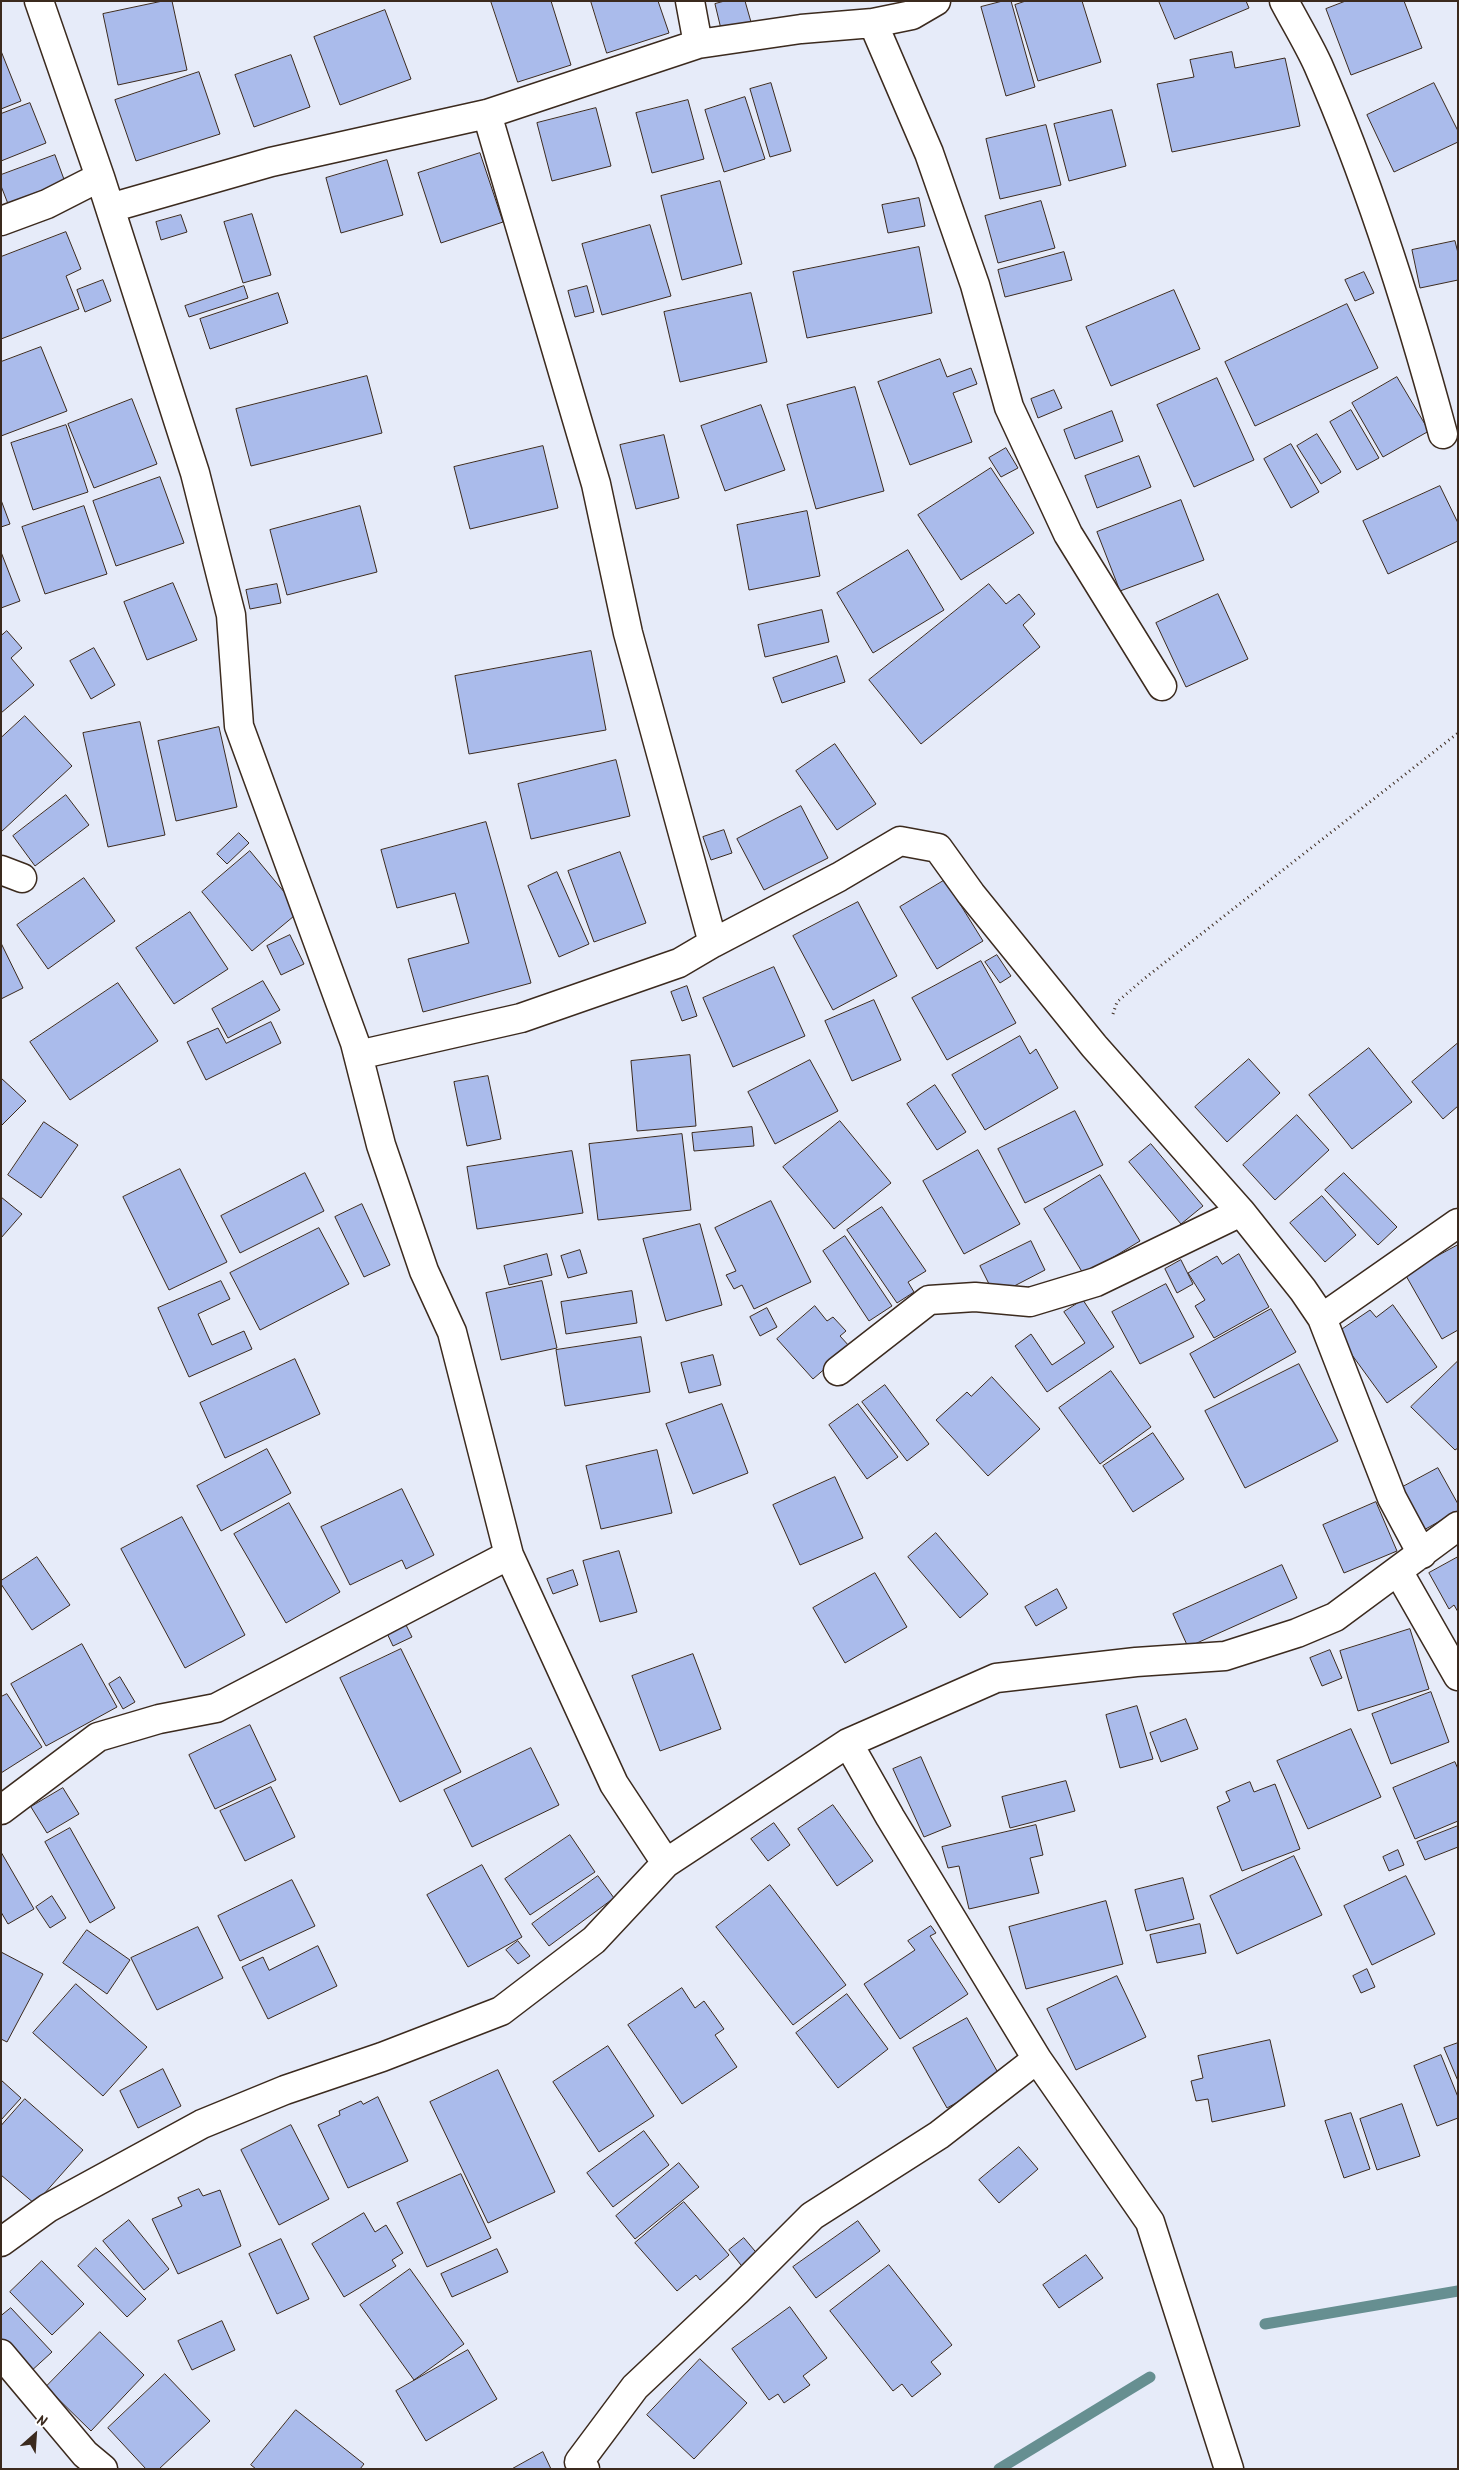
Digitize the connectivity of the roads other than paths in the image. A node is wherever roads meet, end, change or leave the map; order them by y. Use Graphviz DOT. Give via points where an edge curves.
graph roads {
  1 [pos="39,1"];
  2 [pos="690,1"];
  3 [pos="936,1"];
  4 [pos="1284,1"];
  5 [pos="873,23"];
  6 [pos="698,44"];
  7 [pos="487,114"];
  8 [pos="100,177"];
  9 [pos="110,208"];
  10 [pos="1,221"];
  11 [pos="1443,434"];
  12 [pos="1162,686"];
  13 [pos="713,943"];
  14 [pos="358,1055"];
  15 [pos="1240,1212"];
  16 [pos="1458,1223"];
  17 [pos="1322,1318"];
  18 [pos="838,1371"];
  19 [pos="1458,1526"];
  20 [pos="509,1554"];
  21 [pos="1422,1554"];
  22 [pos="1398,1571"];
  23 [pos="1458,1676"];
  24 [pos="848,1743"];
  25 [pos="1,1810"];
  26 [pos="666,1863"];
  27 [pos="1038,2058"];
  28 [pos="1,2242"];
  29 [pos="1,2354"];
  30 [pos="103,2469"];
  31 [pos="585,2469"];
  32 [pos="1229,2469"];
  1 -- 8 [label="street"];
  2 -- 6 [label="street"];
  3 -- 5 [label="street" via="912,15"];
  4 -- 11 [label="street" via="1317,63 1371,199 1411,316"];
  5 -- 6 [label="street" via="801,28"];
  5 -- 12 [label="street" via="929,153 974,285 1009,407 1068,534"];
  6 -- 7 [label="street"];
  7 -- 9 [label="street" via="271,162"];
  7 -- 13 [label="street" via="596,484 628,633"];
  8 -- 9 [label="street"];
  8 -- 10 [label="street" via="47,204"];
  9 -- 14 [label="street" via="195,473 212,539 231,616 239,726"];
  13 -- 14 [label="street" via="679,963 522,1018"];
  13 -- 15 [label="street" via="900,841 938,848 971,894 1094,1046"];
  14 -- 20 [label="street" via="381,1145 424,1272 454,1339"];
  15 -- 17 [label="street"];
  15 -- 18 [label="street" via="1096,1282 1030,1302 975,1297 929,1300"];
  16 -- 17 [label="street"];
  17 -- 21 [label="street" via="1392,1498"];
  19 -- 21 [label="street"];
  20 -- 25 [label="street" via="216,1708 159,1719 98,1737"];
  20 -- 26 [label="street" via="614,1784"];
  21 -- 22 [label="street"];
  22 -- 23 [label="street"];
  22 -- 24 [label="street" via="1335,1616 1225,1656 1136,1662 996,1678"];
  24 -- 26 [label="street"];
  24 -- 27 [label="street" via="890,1818"];
  26 -- 28 [label="street" via="594,1940 501,2011 202,2124 48,2208"];
  27 -- 31 [label="street" via="939,2135 812,2216 635,2387 579,2462"];
  27 -- 32 [label="street" via="1150,2222"];
  29 -- 30 [label="street" via="85,2454"];
}
